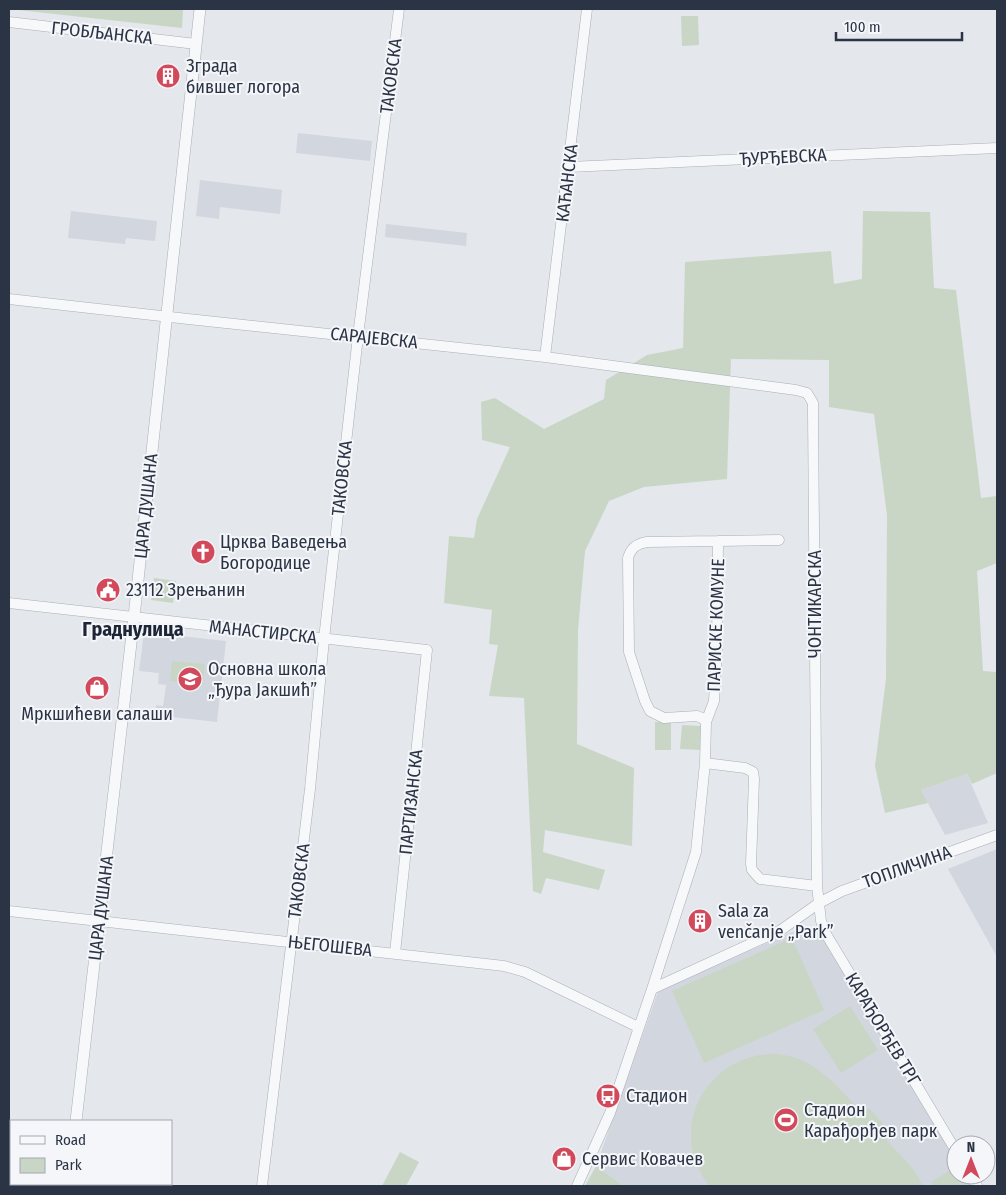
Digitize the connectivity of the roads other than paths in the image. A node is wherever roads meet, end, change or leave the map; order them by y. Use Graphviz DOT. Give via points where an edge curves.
graph roads {
  1 [pos="200,9"];
  2 [pos="399,9"];
  3 [pos="587,9"];
  4 [pos="9,22"];
  5 [pos="196,44"];
  6 [pos="997,148"];
  7 [pos="569,167"];
  8 [pos="9,299"];
  9 [pos="167,317"];
  10 [pos="358,336"];
  11 [pos="545,357"];
  12 [pos="740,382"];
  13 [pos="778,540"];
  14 [pos="718,541"];
  15 [pos="9,603"];
  16 [pos="134,617"];
  17 [pos="324,639"];
  18 [pos="427,650"];
  19 [pos="706,722"];
  20 [pos="705,763"];
  21 [pos="997,835"];
  22 [pos="817,886"];
  23 [pos="819,904"];
  24 [pos="9,912"];
  25 [pos="99,921"];
  26 [pos="292,942"];
  27 [pos="394,953"];
  28 [pos="652,990"];
  29 [pos="638,1027"];
  30 [pos="76,1120"];
  31 [pos="946,1135"];
  32 [pos="262,1186"];
  33 [pos="577,1186"];
  1 -- 5 [label="street, ЦАРА ДУШАНА"];
  2 -- 10 [label="street, ТАКОВСКА"];
  3 -- 7 [label="street, КАЋАНСКА"];
  4 -- 5 [label="street, ГРОБЉАНСКА"];
  5 -- 9 [label="street, ЦАРА ДУШАНА"];
  6 -- 7 [label="street, ЂУРЂЕВСКА"];
  7 -- 11 [label="street, КАЋАНСКА"];
  8 -- 9 [label="street, САРАЈЕВСКА"];
  9 -- 10 [label="street, САРАЈЕВСКА"];
  9 -- 16 [label="street, ЦАРА ДУШАНА"];
  10 -- 11 [label="street, САРАЈЕВСКА"];
  10 -- 17 [label="street, ТАКОВСКА"];
  11 -- 12 [label="street, САРАЈЕВСКА"];
  12 -- 22 [label="street, ЧОНТИКАРСКА" via="802,391 812,403"];
  13 -- 14 [label="street, ПАРИСКЕ КОМУНЕ"];
  14 -- 19 [label="street, ПАРИСКЕ КОМУНЕ" via="714,701"];
  14 -- 19 [label="street, ПАРИСКЕ КОМУНЕ" via="647,542 633,547 628,558 629,652 645,701 650,711 664,718 697,716"];
  15 -- 16 [label="street, МАНАСТИРСКА"];
  16 -- 17 [label="street, МАНАСТИРСКА"];
  16 -- 25 [label="street, ЦАРА ДУШАНА"];
  17 -- 18 [label="street, МАНАСТИРСКА"];
  17 -- 26 [label="street, ТАКОВСКА"];
  18 -- 27 [label="street, ПАРТИЗАНСКА"];
  19 -- 20 [label="street"];
  20 -- 22 [label="street" via="753,772 752,870 755,875 760,879"];
  20 -- 28 [label="street" via="696,852"];
  21 -- 23 [label="street, ТОПЛИЧИНА" via="842,891"];
  22 -- 23 [label="street, КАРАЂОРЂЕВ ТРГ"];
  23 -- 28 [label="street" via="781,930"];
  23 -- 31 [label="street, КАРАЂОРЂЕВ ТРГ" via="826,934"];
  24 -- 25 [label="street, ЊЕГОШЕВА"];
  25 -- 26 [label="street, ЊЕГОШЕВА"];
  25 -- 30 [label="street, ЦАРА ДУШАНА"];
  26 -- 27 [label="street, ЊЕГОШЕВА"];
  26 -- 32 [label="street, ТАКОВСКА"];
  27 -- 29 [label="street, ЊЕГОШЕВА" via="526,972"];
  28 -- 29 [label="street"];
  29 -- 33 [label="street" via="610,1113"];
}
